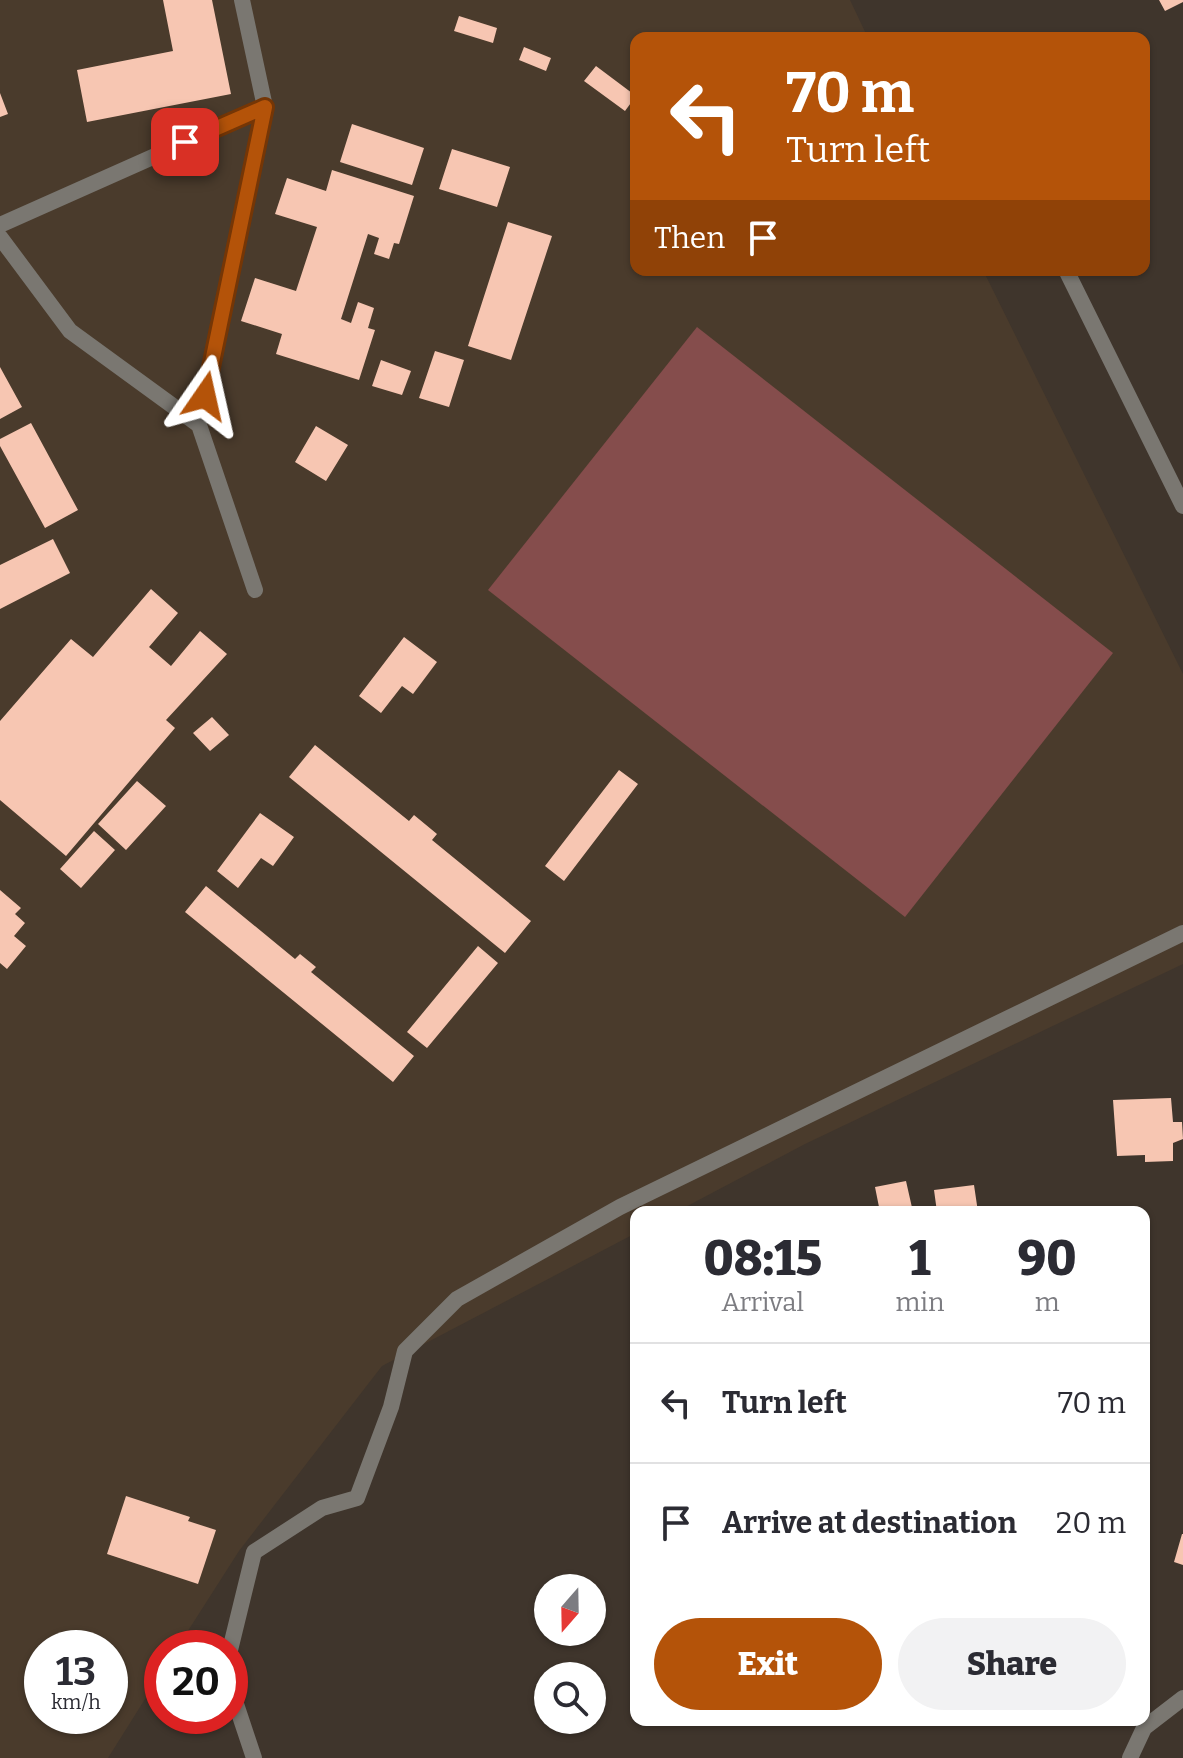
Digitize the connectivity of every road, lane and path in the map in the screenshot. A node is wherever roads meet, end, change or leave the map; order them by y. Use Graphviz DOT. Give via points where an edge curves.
graph roads {
  1 [pos="242,0"];
  2 [pos="265,107"];
  3 [pos="0,225"];
  4 [pos="0,237"];
  5 [pos="1069,276"];
  6 [pos="199,425"];
  7 [pos="1183,506"];
  8 [pos="255,590"];
  9 [pos="1183,933"];
  10 [pos="235,1630"];
  11 [pos="1183,1698"];
  12 [pos="1150,1723"];
  13 [pos="1147,1726"];
  14 [pos="246,1734"];
  15 [pos="254,1758"];
  16 [pos="1130,1758"];
  1 -- 2 [label="street"];
  2 -- 3 [label="street"];
  2 -- 6 [label="street"];
  4 -- 6 [label="street" via="70,331"];
  5 -- 7 [label="street"];
  6 -- 8 [label="street"];
  9 -- 10 [label="street" via="620,1207 457,1299 405,1351 391,1407 357,1498 322,1508 254,1552"];
  11 -- 12 [label="street"];
  13 -- 16 [label="street"];
  14 -- 15 [label="street"];
}
